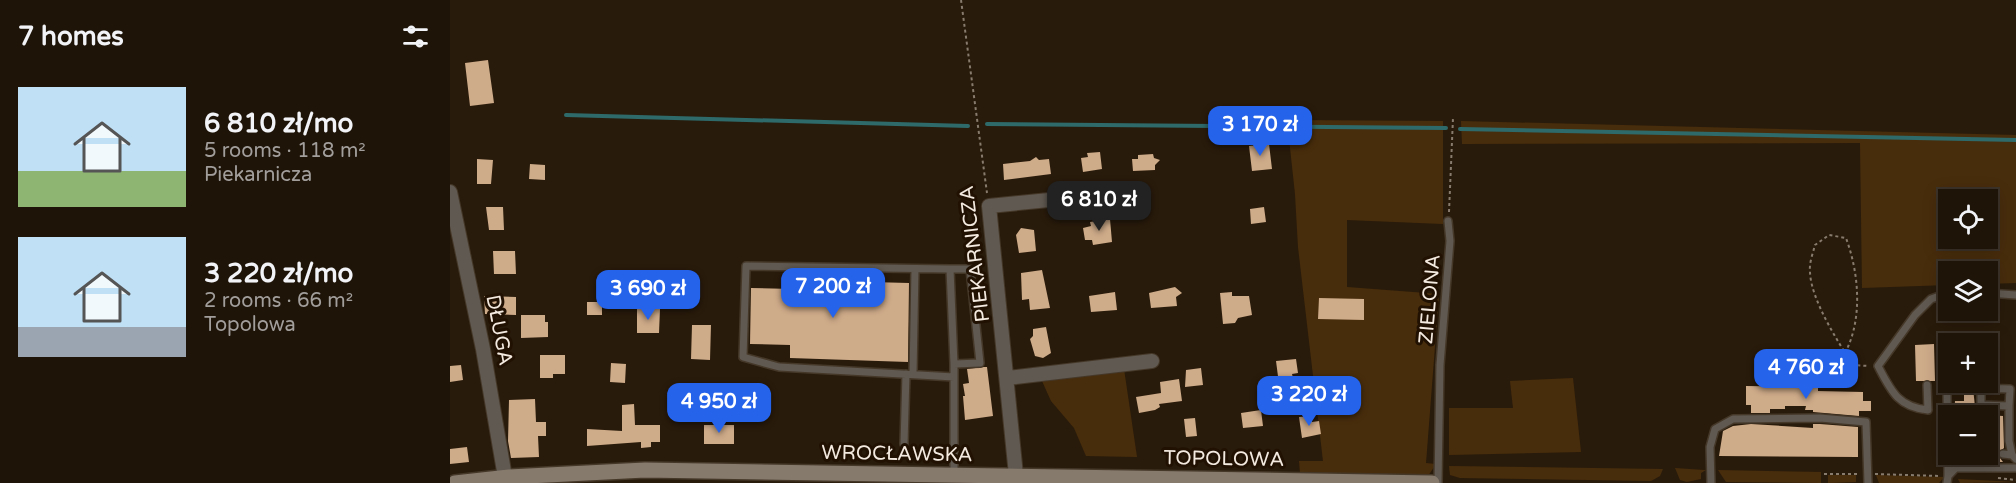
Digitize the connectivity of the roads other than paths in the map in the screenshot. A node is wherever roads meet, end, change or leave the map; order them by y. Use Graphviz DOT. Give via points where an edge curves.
graph roads {
  1 [pos="450,192"];
  2 [pos="1127,196"];
  3 [pos="1448,221"];
  4 [pos="915,269"];
  5 [pos="951,269"];
  6 [pos="1998,294"];
  7 [pos="2016,295"];
  8 [pos="1938,296"];
  9 [pos="1152,361"];
  10 [pos="954,364"];
  11 [pos="909,374"];
  12 [pos="954,377"];
  13 [pos="1008,378"];
  14 [pos="1927,385"];
  15 [pos="1998,389"];
  16 [pos="1947,393"];
  17 [pos="1980,393"];
  18 [pos="2009,406"];
  19 [pos="904,444"];
  20 [pos="2003,454"];
  21 [pos="2014,457"];
  22 [pos="1958,465"];
  23 [pos="1955,468"];
  24 [pos="2016,468"];
  25 [pos="954,474"];
  26 [pos="1016,476"];
  27 [pos="821,478"];
  28 [pos="851,478"];
  29 [pos="514,479"];
  30 [pos="1948,479"];
  31 [pos="1208,481"];
  32 [pos="455,483"];
  33 [pos="1432,483"];
  34 [pos="1438,483"];
  35 [pos="1711,483"];
  36 [pos="1868,483"];
  1 -- 29 [label="street, DŁUGA"];
  2 -- 13 [label="street, PIEKARNICZA" via="989,206"];
  3 -- 34 [label="lane, ZIELONA"];
  4 -- 5 [label="lane"];
  4 -- 11 [label="lane"];
  4 -- 11 [label="lane" via="747,266 743,357 779,367"];
  5 -- 10 [label="lane"];
  5 -- 10 [label="lane" via="970,269 980,363"];
  6 -- 7 [label="lane"];
  8 -- 14 [label="lane" via="1915,315 1878,366 1892,393 1913,408 1928,410"];
  9 -- 13 [label="street"];
  10 -- 12 [label="lane"];
  11 -- 12 [label="lane"];
  11 -- 19 [label="lane"];
  12 -- 25 [label="lane"];
  13 -- 26 [label="street, PIEKARNICZA"];
  15 -- 18 [label="lane" via="2010,389"];
  16 -- 30 [label="lane"];
  17 -- 18 [label="lane" via="1981,405"];
  18 -- 21 [label="lane" via="2009,441"];
  20 -- 21 [label="lane"];
  22 -- 23 [label="lane"];
  23 -- 24 [label="lane"];
  23 -- 30 [label="lane"];
  25 -- 26 [label="main road, WROCŁAWSKA"];
  25 -- 28 [label="main road, WROCŁAWSKA"];
  26 -- 31 [label="main road, TOPOLOWA"];
  27 -- 28 [label="main road, WROCŁAWSKA"];
  27 -- 29 [label="main road, WROCŁAWSKA"];
  29 -- 32 [label="main road, WROCŁAWSKA"];
  31 -- 33 [label="main road, TOPOLOWA"];
  35 -- 36 [label="lane" via="1714,429 1733,419 1820,418 1866,422"];
}
